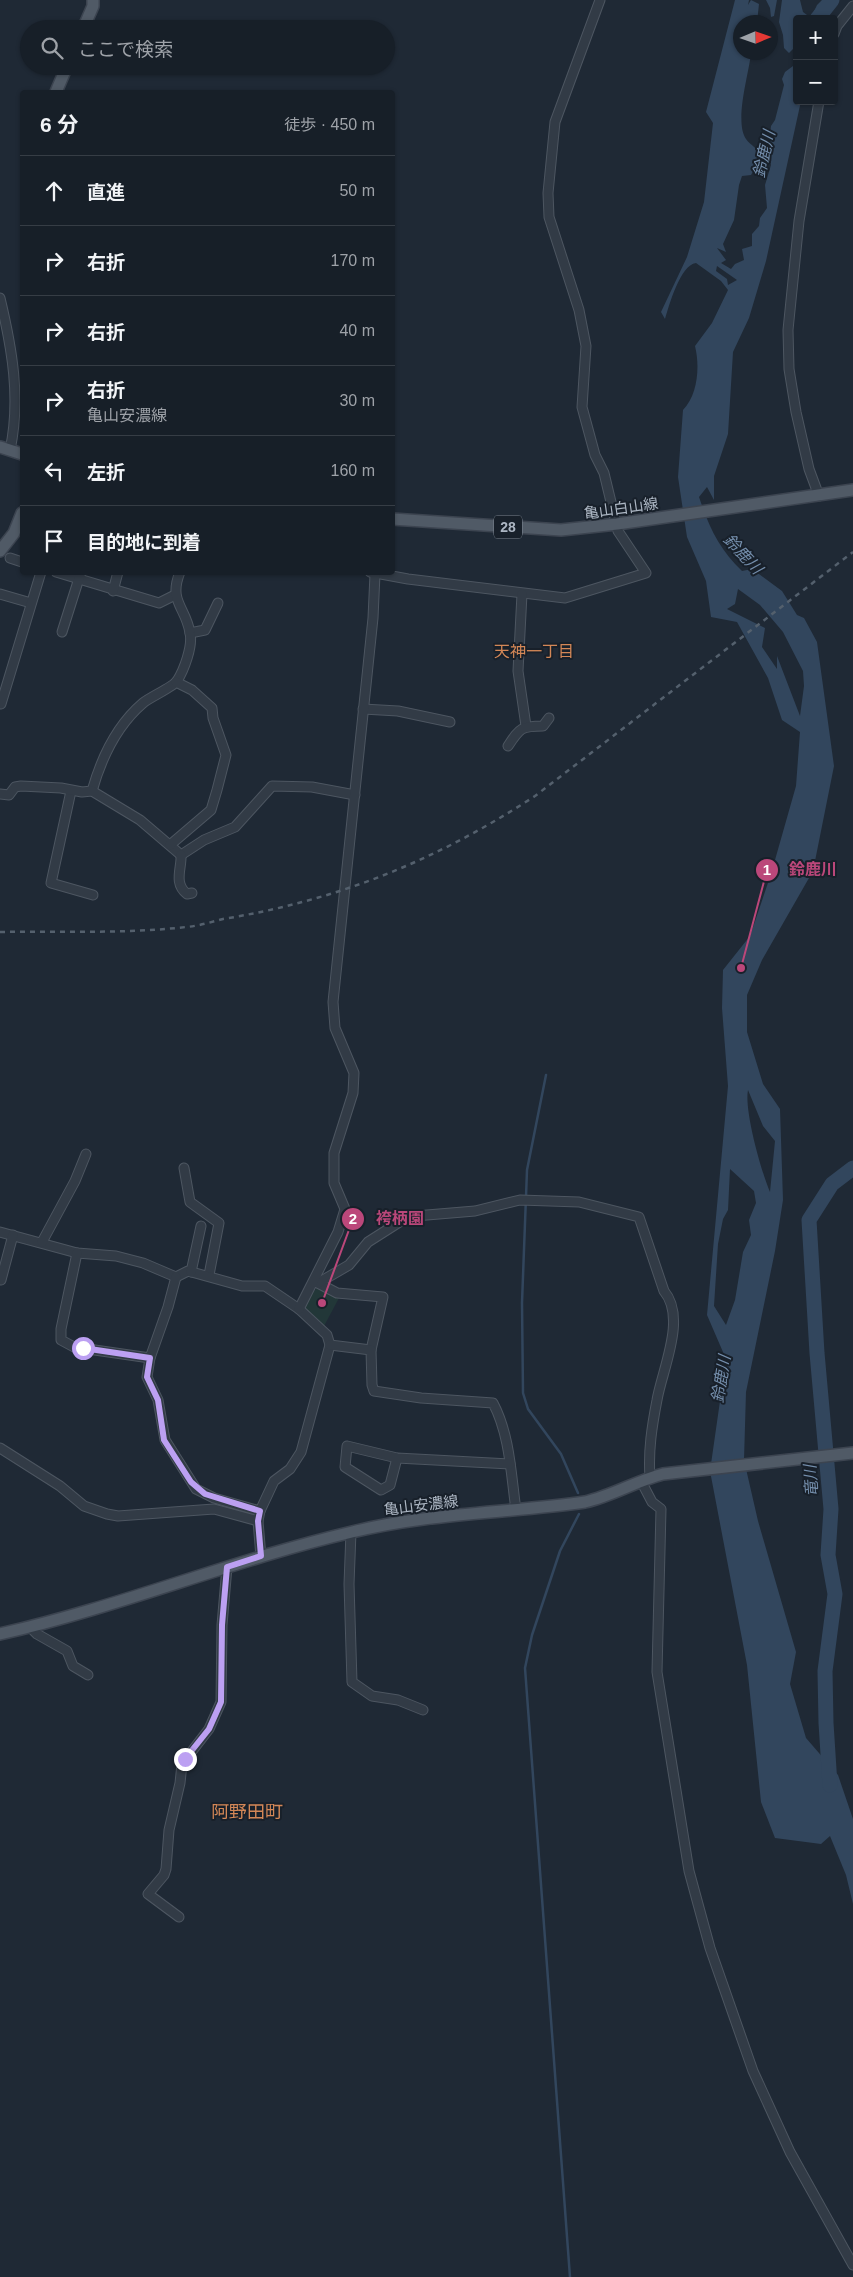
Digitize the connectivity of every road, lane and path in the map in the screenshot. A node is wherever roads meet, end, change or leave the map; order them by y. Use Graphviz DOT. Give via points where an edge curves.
graph roads {
  1 [pos="93,0"];
  2 [pos="600,0"];
  3 [pos="853,6"];
  4 [pos="87,20"];
  5 [pos="838,24"];
  6 [pos="63,75"];
  7 [pos="57,90"];
  8 [pos="818,105"];
  9 [pos="0,298"];
  10 [pos="5,448"];
  11 [pos="20,453"];
  12 [pos="853,490"];
  13 [pos="816,496"];
  14 [pos="20,518"];
  15 [pos="395,519"];
  16 [pos="620,524"];
  17 [pos="0,551"];
  18 [pos="10,558"];
  19 [pos="20,561"];
  20 [pos="40,575"];
  21 [pos="117,575"];
  22 [pos="179,575"];
  23 [pos="372,575"];
  24 [pos="386,575"];
  25 [pos="80,576"];
  26 [pos="113,590"];
  27 [pos="0,594"];
  28 [pos="522,594"];
  29 [pos="175,595"];
  30 [pos="32,603"];
  31 [pos="218,603"];
  32 [pos="62,632"];
  33 [pos="190,633"];
  34 [pos="176,682"];
  35 [pos="1,704"];
  36 [pos="363,708"];
  37 [pos="549,718"];
  38 [pos="450,722"];
  39 [pos="526,726"];
  40 [pos="508,746"];
  41 [pos="71,791"];
  42 [pos="92,791"];
  43 [pos="0,794"];
  44 [pos="354,794"];
  45 [pos="170,845"];
  46 [pos="181,854"];
  47 [pos="192,893"];
  48 [pos="94,895"];
  49 [pos="86,1154"];
  50 [pos="184,1168"];
  51 [pos="201,1226"];
  52 [pos="0,1232"];
  53 [pos="13,1235"];
  54 [pos="42,1242"];
  55 [pos="77,1253"];
  56 [pos="191,1272"];
  57 [pos="209,1275"];
  58 [pos="176,1278"];
  59 [pos="1,1280"];
  60 [pos="316,1282"];
  61 [pos="299,1309"];
  62 [pos="330,1345"];
  63 [pos="371,1350"];
  64 [pos="150,1358"];
  65 [pos="0,1448"];
  66 [pos="853,1453"];
  67 [pos="397,1458"];
  68 [pos="510,1464"];
  69 [pos="645,1479"];
  70 [pos="516,1510"];
  71 [pos="260,1511"];
  72 [pos="258,1521"];
  73 [pos="351,1532"];
  74 [pos="261,1556"];
  75 [pos="227,1567"];
  76 [pos="29,1626"];
  77 [pos="0,1634"];
  78 [pos="88,1675"];
  79 [pos="423,1710"];
  80 [pos="178,1917"];
  81 [pos="853,2265"];
  1 -- 4 [label="main road"];
  2 -- 16 [label="street" via="555,122 548,193 549,217 579,310 586,346 582,407"];
  3 -- 5 [label="street"];
  6 -- 7 [label="main road"];
  8 -- 13 [label="street" via="799,221 788,330 789,369 796,412"];
  9 -- 10 [label="street" via="14,365 14,410"];
  10 -- 11 [label="main road"];
  12 -- 13 [label="main road, 亀山白山線 / 28"];
  13 -- 16 [label="main road, 亀山白山線 / 28"];
  14 -- 17 [label="main road" via="14,533"];
  15 -- 16 [label="main road, 亀山白山線 / 28" via="560,530"];
  16 -- 28 [label="street" via="618,531 646,573 565,598"];
  18 -- 19 [label="street"];
  20 -- 30 [label="street"];
  21 -- 26 [label="street"];
  22 -- 29 [label="street"];
  23 -- 36 [label="street" via="373,618"];
  24 -- 28 [label="street"];
  25 -- 26 [label="street"];
  25 -- 32 [label="street"];
  26 -- 29 [label="street" via="160,603"];
  27 -- 30 [label="street"];
  28 -- 39 [label="street" via="518,671"];
  29 -- 33 [label="street"];
  30 -- 35 [label="street"];
  31 -- 33 [label="street" via="205,630"];
  33 -- 34 [label="street" via="188,653"];
  34 -- 42 [label="street" via="143,703 122,727 100,765"];
  34 -- 45 [label="street" via="192,690 212,708 226,755 211,810"];
  36 -- 38 [label="street" via="398,711"];
  36 -- 44 [label="street"];
  37 -- 39 [label="street" via="543,726"];
  39 -- 40 [label="street" via="519,730"];
  41 -- 42 [label="street"];
  41 -- 43 [label="street" via="21,786 15,787 9,795"];
  41 -- 48 [label="street" via="51,883"];
  42 -- 45 [label="street" via="140,820"];
  44 -- 46 [label="street" via="312,787 272,786 235,827"];
  44 -- 60 [label="street" via="333,1002 335,1028 354,1073 353,1093 334,1153 334,1182 345,1209"];
  45 -- 46 [label="street"];
  46 -- 47 [label="street" via="178,878 184,891"];
  49 -- 54 [label="street"];
  50 -- 57 [label="street" via="190,1202 219,1223"];
  51 -- 56 [label="street"];
  52 -- 53 [label="street"];
  53 -- 54 [label="street"];
  53 -- 59 [label="street"];
  54 -- 55 [label="street"];
  55 -- 58 [label="street" via="116,1256 143,1263"];
  55 -- 64 [label="street" via="61,1340 74,1347"];
  56 -- 57 [label="street"];
  56 -- 58 [label="street"];
  57 -- 61 [label="street" via="242,1286 265,1286"];
  58 -- 64 [label="street"];
  60 -- 61 [label="street"];
  60 -- 63 [label="street" via="337,1294 383,1297"];
  60 -- 69 [label="street" via="349,1265 368,1242 415,1216 475,1211 525,1201 596,1204 639,1217 670,1301 673,1329 654,1414"];
  61 -- 62 [label="street" via="327,1334"];
  62 -- 63 [label="street"];
  62 -- 71 [label="street" via="301,1452 290,1468 274,1481"];
  63 -- 68 [label="street" via="374,1391 493,1403 500,1416"];
  64 -- 71 [label="street" via="147,1377 158,1400 164,1440 191,1482 205,1494"];
  65 -- 72 [label="street" via="60,1486 76,1500 107,1514 118,1516 214,1509"];
  66 -- 69 [label="main road, 亀山安濃線" via="670,1473"];
  67 -- 67 [label="street" via="347,1446 345,1467 381,1490 390,1485"];
  67 -- 68 [label="street"];
  68 -- 70 [label="street"];
  69 -- 70 [label="main road, 亀山安濃線" via="602,1498"];
  69 -- 81 [label="street" via="652,1502 661,1509 658,1672 689,1871 727,2002 770,2108 790,2152"];
  70 -- 73 [label="main road, 亀山安濃線" via="411,1521"];
  71 -- 72 [label="street"];
  72 -- 74 [label="street"];
  73 -- 74 [label="main road, 亀山安濃線"];
  73 -- 79 [label="street" via="352,1682 372,1696 398,1700"];
  74 -- 75 [label="main road, 亀山安濃線"];
  75 -- 76 [label="main road, 亀山安濃線"];
  75 -- 80 [label="street" via="221,1702 209,1729 182,1764 168,1830 166,1869 148,1894"];
  76 -- 77 [label="main road, 亀山安濃線"];
  76 -- 78 [label="street" via="67,1651 73,1666"];
}
